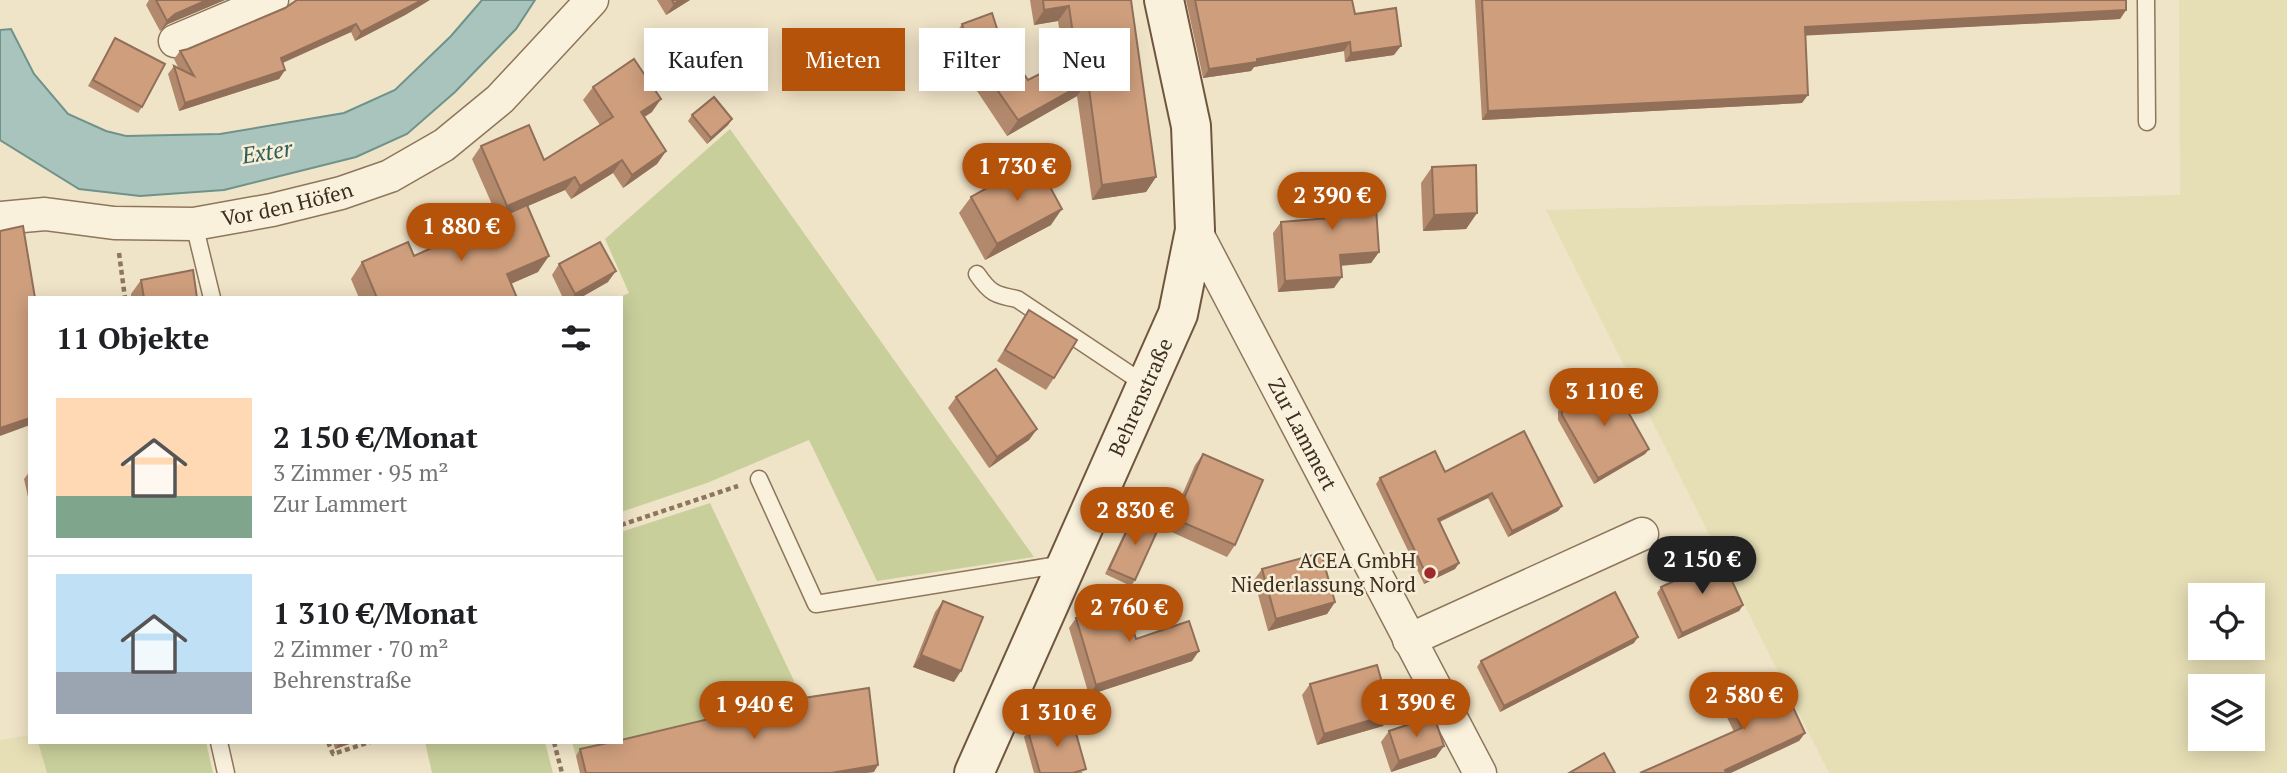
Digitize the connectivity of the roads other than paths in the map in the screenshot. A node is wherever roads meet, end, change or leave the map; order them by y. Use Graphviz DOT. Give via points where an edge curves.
graph roads {
  1 [pos="272,0"];
  2 [pos="592,0"];
  3 [pos="1164,0"];
  4 [pos="2146,0"];
  5 [pos="175,41"];
  6 [pos="2147,122"];
  7 [pos="0,218"];
  8 [pos="194,225"];
  9 [pos="1195,230"];
  10 [pos="977,274"];
  11 [pos="212,296"];
  12 [pos="1146,385"];
  13 [pos="759,479"];
  14 [pos="1642,534"];
  15 [pos="1066,564"];
  16 [pos="1409,639"];
  17 [pos="219,744"];
  18 [pos="226,773"];
  19 [pos="974,773"];
  20 [pos="1480,773"];
  1 -- 5 [label="street"];
  2 -- 8 [label="street, Vor den Höfen" via="500,99 444,145 390,176 341,193"];
  3 -- 9 [label="main road, Behrenstraße" via="1191,126"];
  4 -- 6 [label="lane"];
  7 -- 8 [label="street, Vor den Höfen" via="45,215"];
  8 -- 11 [label="lane"];
  9 -- 12 [label="main road, Behrenstraße" via="1178,314"];
  9 -- 16 [label="street, Zur Lammert"];
  10 -- 12 [label="lane" via="989,290 1017,299"];
  12 -- 15 [label="main road, Behrenstraße"];
  13 -- 15 [label="lane" via="816,604"];
  14 -- 16 [label="street"];
  15 -- 19 [label="main road, Behrenstraße"];
  16 -- 20 [label="street, Zur Lammert"];
  17 -- 18 [label="lane"];
}
